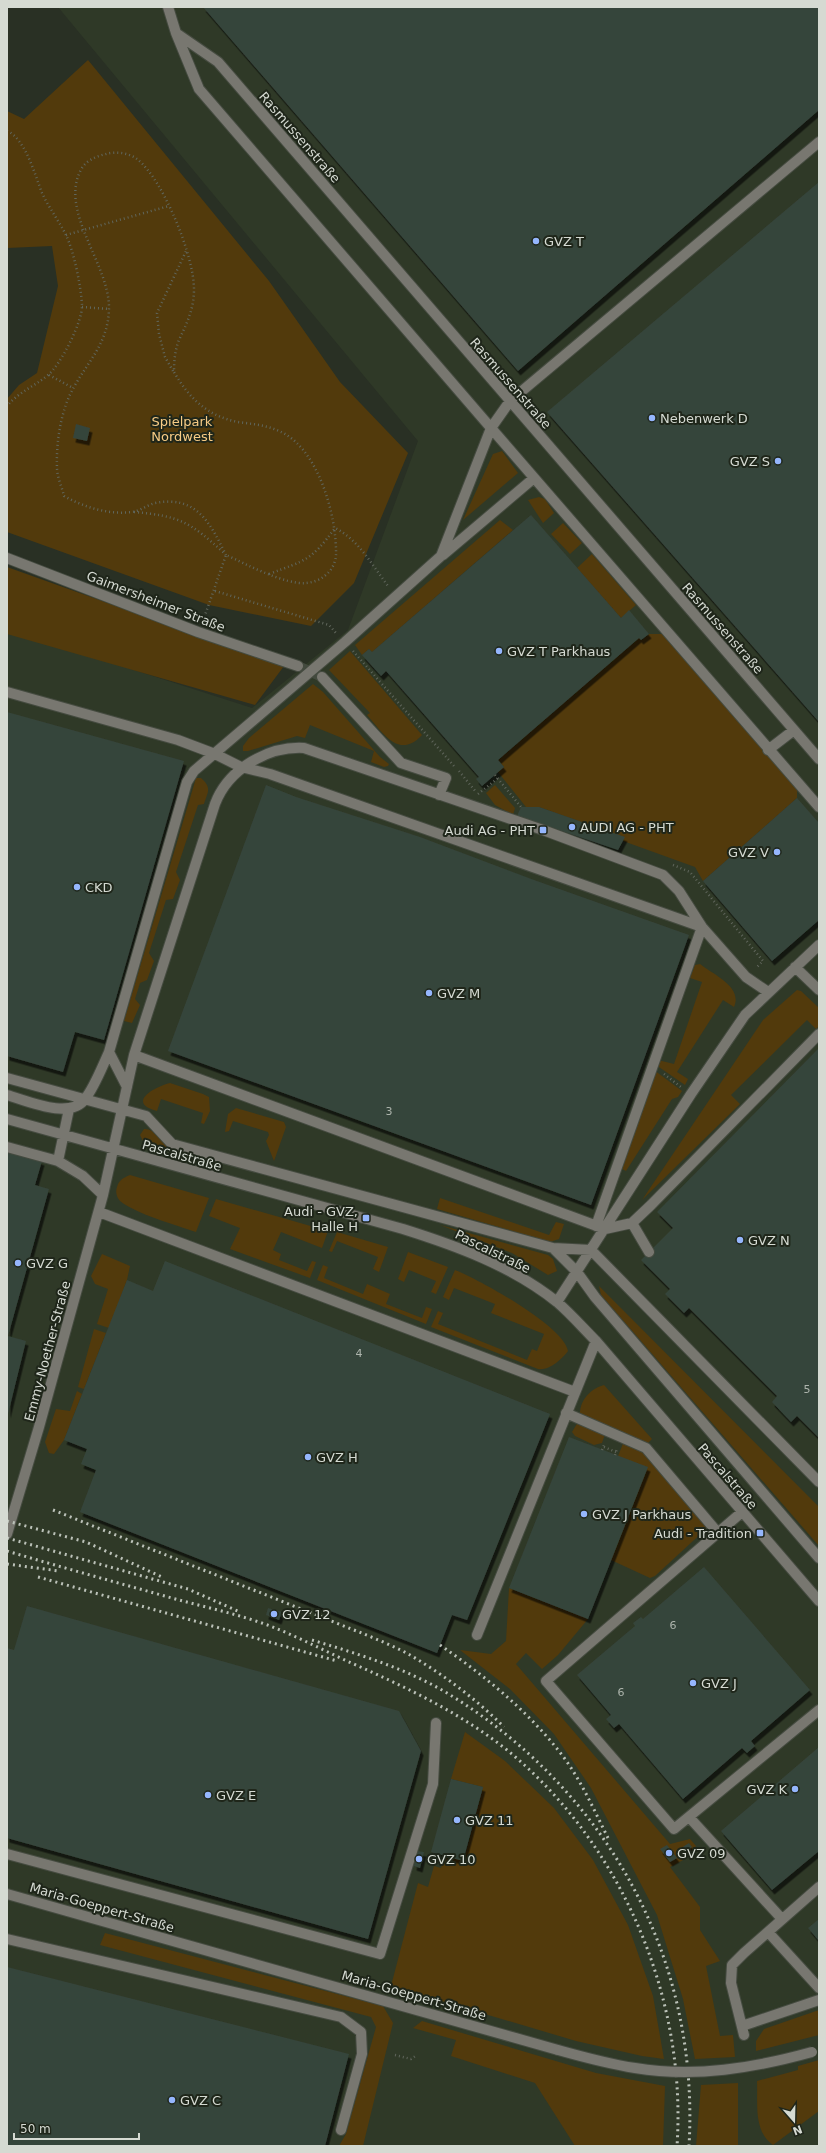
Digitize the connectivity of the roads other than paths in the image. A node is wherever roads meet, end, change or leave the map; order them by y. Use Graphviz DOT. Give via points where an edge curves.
graph roads {
  1 [pos="168,7"];
  2 [pos="176,33"];
  3 [pos="819,142"];
  4 [pos="510,401"];
  5 [pos="491,428"];
  6 [pos="534,478"];
  7 [pos="441,556"];
  8 [pos="7,558"];
  9 [pos="298,666"];
  10 [pos="322,677"];
  11 [pos="7,692"];
  12 [pos="794,730"];
  13 [pos="768,750"];
  14 [pos="215,754"];
  15 [pos="819,759"];
  16 [pos="401,762"];
  17 [pos="241,767"];
  18 [pos="395,778"];
  19 [pos="439,795"];
  20 [pos="819,807"];
  21 [pos="702,927"];
  22 [pos="819,945"];
  23 [pos="795,967"];
  24 [pos="819,990"];
  25 [pos="768,992"];
  26 [pos="819,1034"];
  27 [pos="109,1052"];
  28 [pos="134,1056"];
  29 [pos="7,1078"];
  30 [pos="127,1087"];
  31 [pos="7,1095"];
  32 [pos="85,1099"];
  33 [pos="69,1110"];
  34 [pos="122,1110"];
  35 [pos="7,1119"];
  36 [pos="64,1135"];
  37 [pos="7,1147"];
  38 [pos="113,1149"];
  39 [pos="58,1161"];
  40 [pos="103,1195"];
  41 [pos="99,1212"];
  42 [pos="632,1223"];
  43 [pos="601,1228"];
  44 [pos="553,1248"];
  45 [pos="591,1250"];
  46 [pos="649,1252"];
  47 [pos="577,1272"];
  48 [pos="557,1302"];
  49 [pos="596,1341"];
  50 [pos="575,1392"];
  51 [pos="566,1413"];
  52 [pos="819,1482"];
  53 [pos="742,1512"];
  54 [pos="718,1533"];
  55 [pos="7,1534"];
  56 [pos="819,1558"];
  57 [pos="819,1601"];
  58 [pos="477,1635"];
  59 [pos="819,1710"];
  60 [pos="436,1723"];
  61 [pos="689,1817"];
  62 [pos="7,1854"];
  63 [pos="819,1886"];
  64 [pos="7,1894"];
  65 [pos="782,1920"];
  66 [pos="768,1932"];
  67 [pos="7,1939"];
  68 [pos="819,1988"];
  69 [pos="819,2000"];
  70 [pos="816,2051"];
  71 [pos="341,2130"];
  1 -- 2 [label="street"];
  2 -- 4 [label="street, Rasmussenstraße" via="218,62"];
  2 -- 5 [label="street" via="199,89"];
  3 -- 4 [label="street"];
  4 -- 5 [label="street"];
  4 -- 12 [label="street, Rasmussenstraße"];
  5 -- 6 [label="street"];
  5 -- 7 [label="street"];
  6 -- 7 [label="street"];
  6 -- 13 [label="street"];
  7 -- 14 [label="street"];
  8 -- 9 [label="street, Gaimersheimer Straße" via="198,632"];
  10 -- 16 [label="street"];
  11 -- 14 [label="street" via="178,740"];
  12 -- 13 [label="street"];
  12 -- 15 [label="street, Rasmussenstraße"];
  13 -- 20 [label="street"];
  14 -- 17 [label="street"];
  14 -- 27 [label="street" via="194,771 187,782"];
  16 -- 18 [label="street"];
  16 -- 19 [label="street" via="446,778"];
  17 -- 18 [label="street" via="296,747"];
  17 -- 21 [label="street" via="270,774"];
  17 -- 28 [label="street, Emmy-Noether-Straße" via="220,791 215,804"];
  18 -- 19 [label="street"];
  19 -- 21 [label="street" via="663,874 679,891"];
  21 -- 25 [label="street" via="746,977"];
  21 -- 43 [label="street"];
  22 -- 23 [label="street"];
  23 -- 24 [label="street"];
  23 -- 25 [label="street"];
  25 -- 43 [label="street" via="745,1015"];
  26 -- 42 [label="street"];
  27 -- 30 [label="street"];
  27 -- 32 [label="street"];
  28 -- 30 [label="street, Emmy-Noether-Straße"];
  28 -- 43 [label="street"];
  29 -- 32 [label="street"];
  30 -- 34 [label="street, Emmy-Noether-Straße"];
  31 -- 33 [label="street"];
  32 -- 33 [label="street"];
  32 -- 34 [label="street"];
  33 -- 36 [label="street"];
  34 -- 38 [label="street, Emmy-Noether-Straße"];
  34 -- 44 [label="street" via="146,1116 172,1144"];
  35 -- 36 [label="street, Pascalstraße"];
  36 -- 38 [label="street, Pascalstraße"];
  36 -- 39 [label="street"];
  37 -- 39 [label="street"];
  38 -- 40 [label="street, Emmy-Noether-Straße"];
  38 -- 48 [label="street, Pascalstraße" via="373,1220 460,1247 521,1278"];
  39 -- 40 [label="street" via="84,1176"];
  40 -- 41 [label="street, Emmy-Noether-Straße"];
  41 -- 50 [label="street"];
  41 -- 55 [label="street, Emmy-Noether-Straße"];
  42 -- 43 [label="street"];
  42 -- 46 [label="street"];
  43 -- 45 [label="street"];
  44 -- 45 [label="street"];
  44 -- 47 [label="street"];
  45 -- 47 [label="street"];
  45 -- 52 [label="street"];
  47 -- 48 [label="street"];
  47 -- 56 [label="street" via="595,1297"];
  48 -- 49 [label="street, Pascalstraße"];
  49 -- 50 [label="street"];
  49 -- 53 [label="street, Pascalstraße"];
  50 -- 51 [label="street"];
  51 -- 54 [label="street" via="646,1448"];
  51 -- 58 [label="street"];
  53 -- 54 [label="street"];
  53 -- 57 [label="street, Pascalstraße"];
  54 -- 61 [label="street" via="546,1681 674,1829"];
  59 -- 61 [label="street"];
  60 -- 62 [label="street" via="433,1784 380,1954"];
  61 -- 65 [label="street"];
  63 -- 65 [label="street"];
  64 -- 70 [label="street, Maria-Goeppert-Straße, bridge" via="604,2062 636,2068 701,2072 770,2064"];
  65 -- 66 [label="street"];
  66 -- 68 [label="street"];
  66 -- 69 [label="street" via="732,1965 731,1983 743,2031"];
  67 -- 71 [label="street" via="341,2017 361,2032 362,2054"];
}
